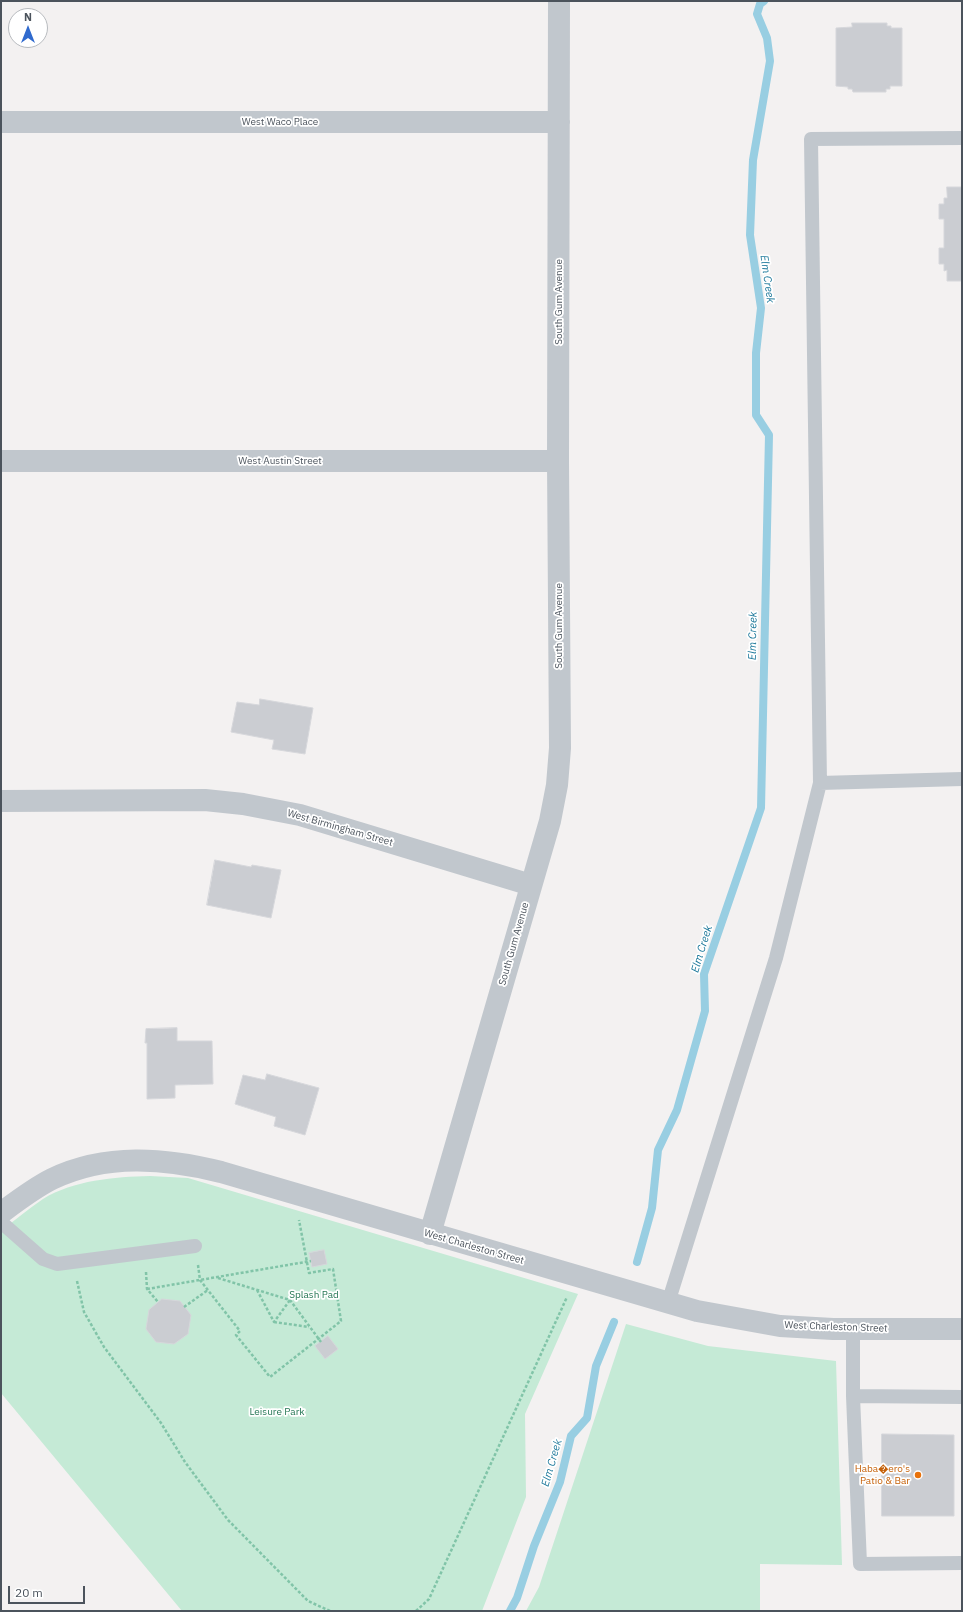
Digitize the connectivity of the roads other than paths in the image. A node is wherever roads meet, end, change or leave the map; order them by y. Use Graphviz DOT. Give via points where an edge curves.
graph roads {
  1 [pos="559,1"];
  2 [pos="1,122"];
  3 [pos="559,122"];
  4 [pos="962,138"];
  5 [pos="1,461"];
  6 [pos="558,461"];
  7 [pos="962,779"];
  8 [pos="820,783"];
  9 [pos="1,801"];
  10 [pos="531,885"];
  11 [pos="1,1213"];
  12 [pos="1,1222"];
  13 [pos="430,1234"];
  14 [pos="196,1246"];
  15 [pos="668,1303"];
  16 [pos="853,1329"];
  17 [pos="962,1329"];
  18 [pos="853,1396"];
  19 [pos="962,1397"];
  20 [pos="962,1563"];
  1 -- 3 [label="street, South Gum Avenue"];
  2 -- 3 [label="street, West Waco Place"];
  3 -- 6 [label="street, South Gum Avenue"];
  4 -- 8 [label="lane" via="812,139"];
  5 -- 6 [label="street, West Austin Street"];
  6 -- 10 [label="street, South Gum Avenue" via="560,748 557,786 550,821"];
  7 -- 8 [label="lane"];
  8 -- 15 [label="lane" via="776,958"];
  9 -- 10 [label="street, West Birmingham Street" via="205,800 244,804 300,815"];
  10 -- 13 [label="street, South Gum Avenue"];
  11 -- 13 [label="street, West Charleston Street" via="52,1179 72,1172 124,1161 154,1160 221,1172"];
  12 -- 14 [label="lane" via="43,1259 57,1264"];
  13 -- 15 [label="street, West Charleston Street"];
  15 -- 16 [label="street, West Charleston Street" via="697,1311 780,1326"];
  16 -- 17 [label="street, West Charleston Street"];
  16 -- 18 [label="lane"];
  18 -- 19 [label="lane"];
  18 -- 20 [label="lane" via="860,1564"];
}
